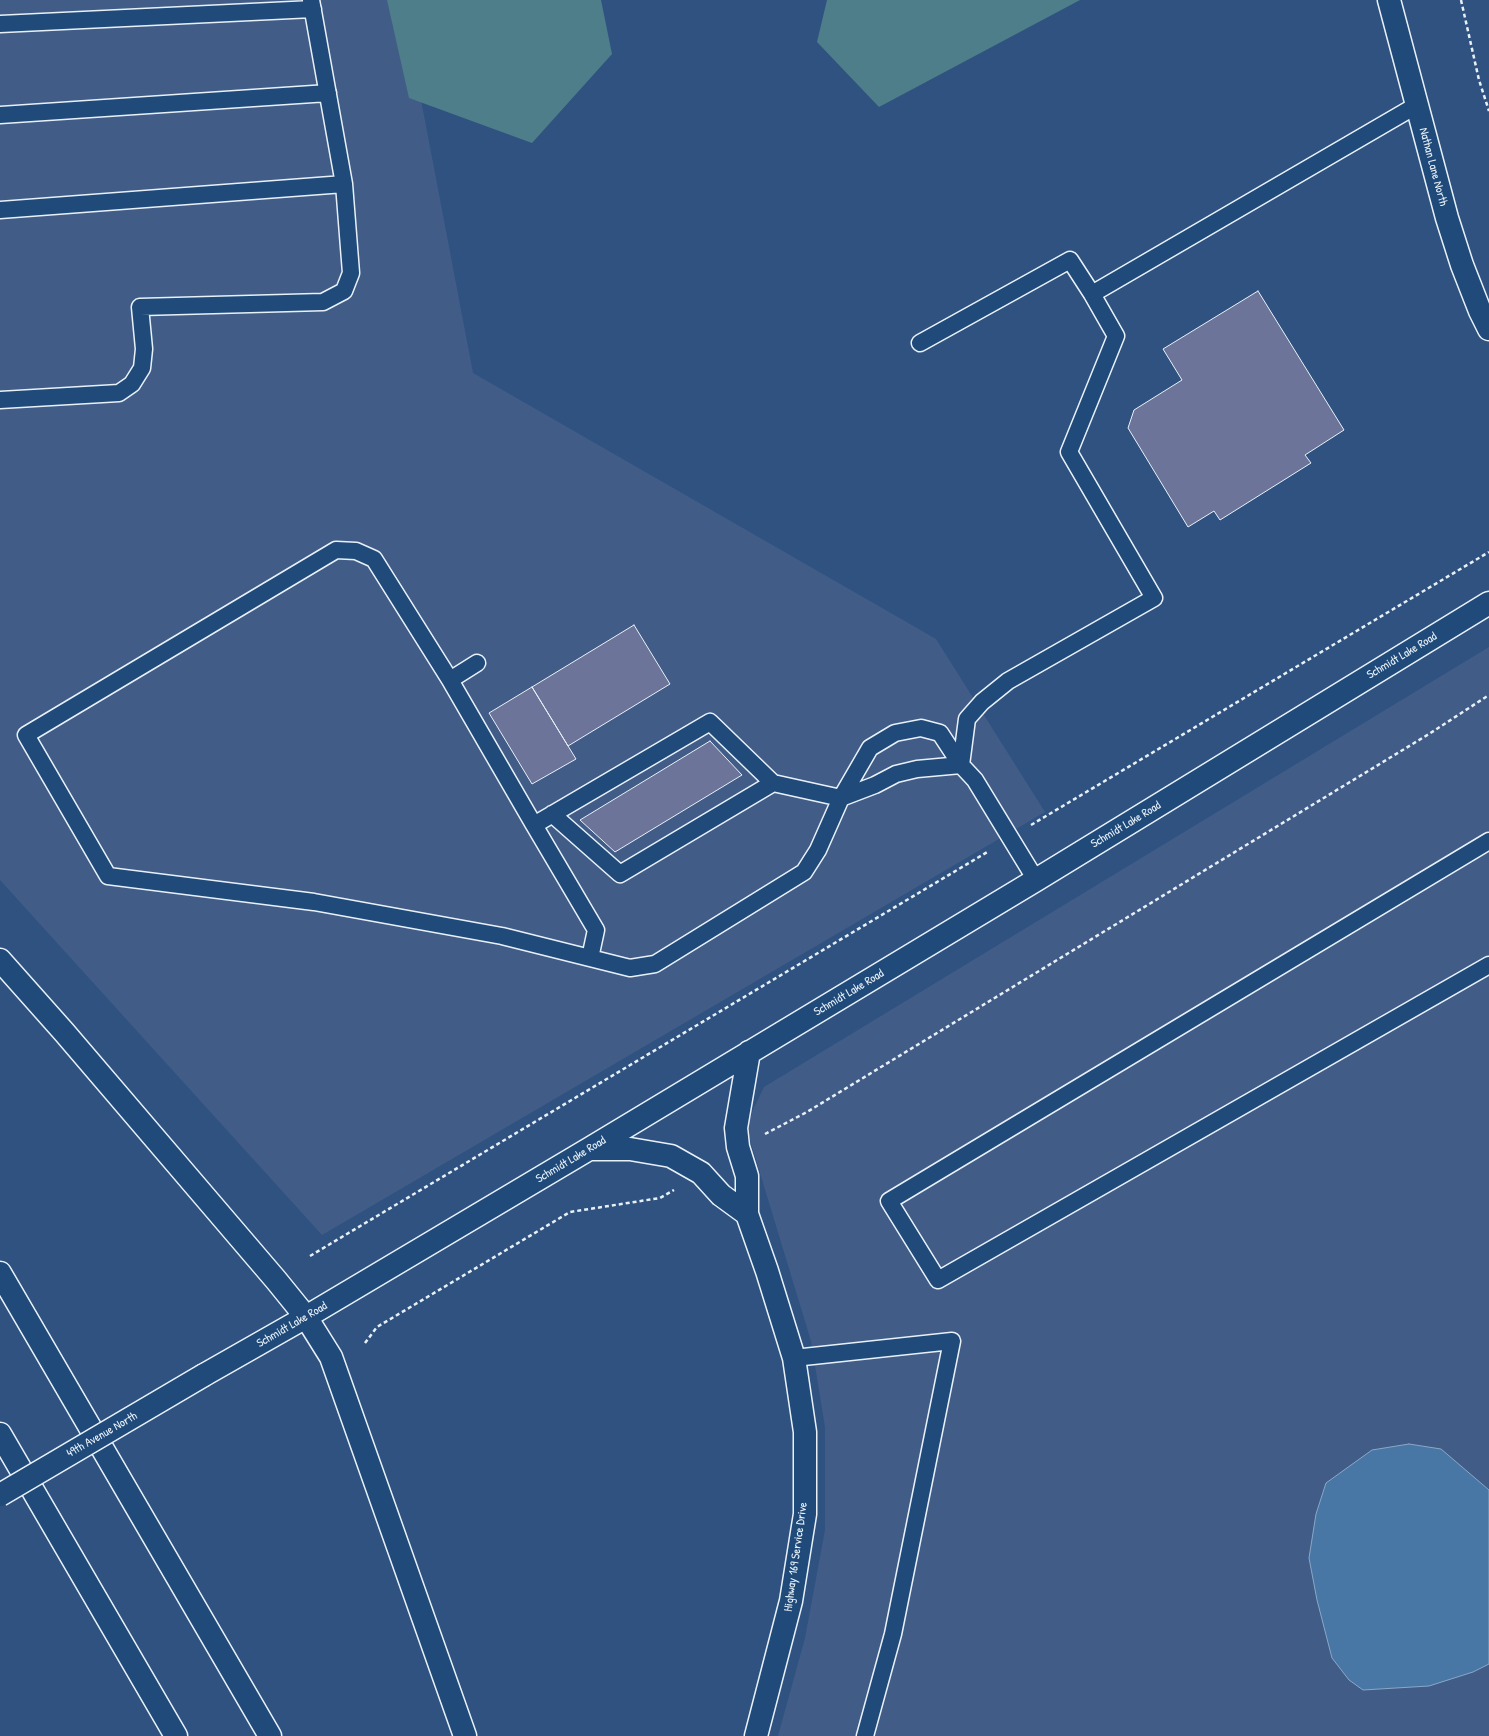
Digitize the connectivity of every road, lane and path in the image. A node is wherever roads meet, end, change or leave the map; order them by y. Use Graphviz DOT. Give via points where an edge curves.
graph roads {
  1 [pos="1390,0"];
  2 [pos="1461,0"];
  3 [pos="312,4"];
  4 [pos="0,24"];
  5 [pos="328,93"];
  6 [pos="1417,105"];
  7 [pos="1489,111"];
  8 [pos="0,115"];
  9 [pos="344,184"];
  10 [pos="0,210"];
  11 [pos="1092,294"];
  12 [pos="1489,329"];
  13 [pos="920,343"];
  14 [pos="0,400"];
  15 [pos="1489,552"];
  16 [pos="1489,602"];
  17 [pos="477,663"];
  18 [pos="450,680"];
  19 [pos="1489,695"];
  20 [pos="961,765"];
  21 [pos="772,783"];
  22 [pos="841,798"];
  23 [pos="552,814"];
  24 [pos="534,825"];
  25 [pos="1010,838"];
  26 [pos="1489,841"];
  27 [pos="1036,880"];
  28 [pos="590,958"];
  29 [pos="0,960"];
  30 [pos="1489,965"];
  31 [pos="750,1052"];
  32 [pos="738,1147"];
  33 [pos="589,1149"];
  34 [pos="701,1173"];
  35 [pos="747,1214"];
  36 [pos="310,1256"];
  37 [pos="0,1273"];
  38 [pos="306,1317"];
  39 [pos="364,1342"];
  40 [pos="794,1358"];
  41 [pos="204,1375"];
  42 [pos="0,1434"];
  43 [pos="0,1495"];
  44 [pos="176,1736"];
  45 [pos="270,1736"];
  46 [pos="465,1736"];
  47 [pos="756,1736"];
  48 [pos="865,1736"];
  1 -- 6 [label="main road, Nathan Lane North"];
  2 -- 7 [label="path" via="1479,80"];
  3 -- 4 [label="lane"];
  3 -- 5 [label="lane"];
  5 -- 8 [label="lane"];
  5 -- 9 [label="lane"];
  6 -- 11 [label="lane"];
  6 -- 12 [label="main road, Nathan Lane North" via="1462,265"];
  9 -- 10 [label="lane"];
  9 -- 14 [label="lane" via="350,273 344,291 323,302 140,307 144,349 142,368 132,384 120,393"];
  11 -- 13 [label="lane" via="1070,260"];
  11 -- 20 [label="lane" via="1116,336 1069,452 1154,598 1008,681 982,702 968,719"];
  15 -- 25 [label="path"];
  16 -- 27 [label="main road, Schmidt Lake Road"];
  17 -- 18 [label="lane"];
  18 -- 24 [label="lane"];
  18 -- 28 [label="lane" via="374,559 356,551 336,550 26,736 108,876 314,902 502,936"];
  19 -- 32 [label="path" via="808,1112"];
  20 -- 22 [label="lane" via="917,769 896,774"];
  20 -- 22 [label="lane" via="940,733 922,728 895,733 870,748"];
  20 -- 25 [label="lane" via="975,780"];
  21 -- 22 [label="lane"];
  21 -- 23 [label="lane" via="620,874"];
  21 -- 23 [label="lane" via="710,722"];
  22 -- 28 [label="lane" via="818,850 804,872 655,964 630,968"];
  23 -- 24 [label="lane"];
  24 -- 28 [label="lane" via="596,930"];
  25 -- 27 [label="lane"];
  25 -- 36 [label="path"];
  26 -- 30 [label="lane" via="889,1201 938,1280"];
  27 -- 31 [label="main road, Schmidt Lake Road"];
  29 -- 38 [label="main road"];
  31 -- 32 [label="main road, Highway 169 Service Drive" via="736,1128"];
  31 -- 33 [label="main road, Schmidt Lake Road"];
  32 -- 35 [label="main road, Highway 169 Service Drive" via="747,1176"];
  33 -- 34 [label="main road" via="630,1149 671,1156"];
  33 -- 38 [label="main road, Schmidt Lake Road"];
  34 -- 35 [label="main road" via="721,1195"];
  34 -- 39 [label="path" via="660,1198 570,1212 377,1327"];
  35 -- 40 [label="main road, Highway 169 Service Drive"];
  37 -- 45 [label="main road"];
  38 -- 41 [label="main road, Schmidt Lake Road"];
  38 -- 46 [label="main road" via="331,1356"];
  40 -- 47 [label="main road, Highway 169 Service Drive" via="805,1432 805,1514 791,1601"];
  40 -- 48 [label="lane" via="952,1341 893,1634"];
  41 -- 43 [label="main road, 49th Avenue North, bridge"];
  42 -- 44 [label="main road"];
}
